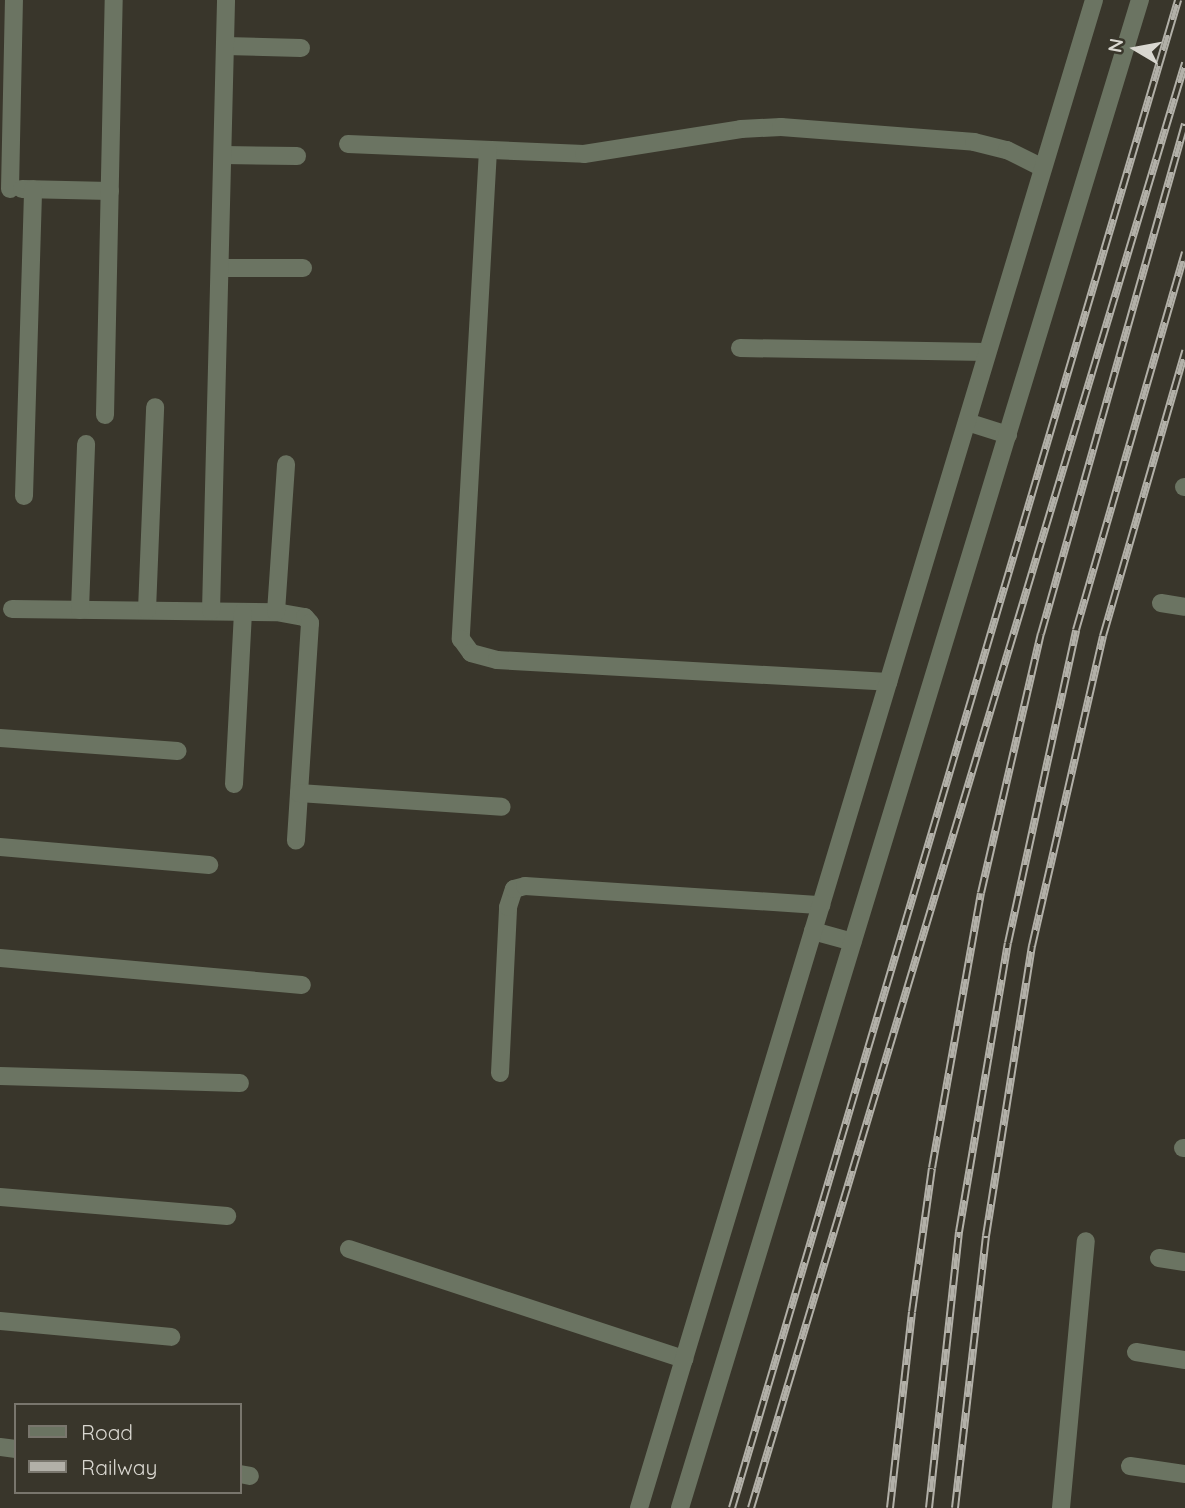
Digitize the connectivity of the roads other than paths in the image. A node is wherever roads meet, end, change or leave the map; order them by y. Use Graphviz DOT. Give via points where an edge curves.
graph roads {
  1 [pos="14,0"];
  2 [pos="114,0"];
  3 [pos="226,0"];
  4 [pos="1094,0"];
  5 [pos="1140,0"];
  6 [pos="225,46"];
  7 [pos="301,48"];
  8 [pos="6,85"];
  9 [pos="348,144"];
  10 [pos="488,150"];
  11 [pos="223,155"];
  12 [pos="297,156"];
  13 [pos="1043,168"];
  14 [pos="5,189"];
  15 [pos="33,189"];
  16 [pos="110,191"];
  17 [pos="221,268"];
  18 [pos="303,268"];
  19 [pos="740,348"];
  20 [pos="987,352"];
  21 [pos="155,407"];
  22 [pos="105,415"];
  23 [pos="967,422"];
  24 [pos="1007,435"];
  25 [pos="86,444"];
  26 [pos="286,464"];
  27 [pos="24,496"];
  28 [pos="1161,603"];
  29 [pos="1185,607"];
  30 [pos="12,609"];
  31 [pos="80,610"];
  32 [pos="147,610"];
  33 [pos="211,611"];
  34 [pos="243,612"];
  35 [pos="276,612"];
  36 [pos="888,682"];
  37 [pos="0,738"];
  38 [pos="178,751"];
  39 [pos="234,784"];
  40 [pos="299,793"];
  41 [pos="502,807"];
  42 [pos="296,841"];
  43 [pos="0,847"];
  44 [pos="209,865"];
  45 [pos="821,905"];
  46 [pos="813,931"];
  47 [pos="853,942"];
  48 [pos="0,958"];
  49 [pos="302,985"];
  50 [pos="499,1073"];
  51 [pos="0,1076"];
  52 [pos="240,1083"];
  53 [pos="0,1197"];
  54 [pos="227,1216"];
  55 [pos="1086,1241"];
  56 [pos="349,1249"];
  57 [pos="1159,1258"];
  58 [pos="1185,1262"];
  59 [pos="0,1321"];
  60 [pos="171,1337"];
  61 [pos="1136,1352"];
  62 [pos="684,1359"];
  63 [pos="1185,1360"];
  64 [pos="1130,1466"];
  65 [pos="1185,1474"];
  66 [pos="639,1508"];
  67 [pos="680,1508"];
  68 [pos="1061,1508"];
  1 -- 8 [label="street"];
  2 -- 16 [label="street"];
  3 -- 6 [label="street"];
  4 -- 13 [label="street"];
  5 -- 24 [label="street"];
  6 -- 7 [label="street"];
  6 -- 11 [label="street"];
  8 -- 14 [label="street"];
  9 -- 10 [label="street"];
  10 -- 13 [label="street" via="601,153 741,129 781,127 974,142 1007,150"];
  10 -- 36 [label="street" via="461,639 471,653 497,660"];
  11 -- 12 [label="street"];
  11 -- 17 [label="street"];
  13 -- 20 [label="street"];
  14 -- 15 [label="street"];
  15 -- 16 [label="street"];
  15 -- 27 [label="street"];
  16 -- 22 [label="street"];
  17 -- 18 [label="street"];
  17 -- 33 [label="street"];
  19 -- 20 [label="street"];
  20 -- 23 [label="street"];
  21 -- 32 [label="street"];
  23 -- 24 [label="street"];
  23 -- 36 [label="street"];
  24 -- 47 [label="street"];
  25 -- 31 [label="street"];
  26 -- 35 [label="street"];
  28 -- 29 [label="street"];
  30 -- 31 [label="street"];
  31 -- 32 [label="street"];
  32 -- 33 [label="street"];
  33 -- 34 [label="street"];
  34 -- 35 [label="street"];
  34 -- 39 [label="street"];
  35 -- 40 [label="street" via="299,614 310,623"];
  36 -- 45 [label="street"];
  37 -- 38 [label="street"];
  40 -- 41 [label="street"];
  40 -- 42 [label="street"];
  43 -- 44 [label="street"];
  45 -- 46 [label="street"];
  45 -- 50 [label="street" via="513,889 508,907"];
  46 -- 47 [label="street"];
  46 -- 62 [label="street"];
  47 -- 67 [label="street"];
  48 -- 49 [label="street"];
  51 -- 52 [label="street"];
  53 -- 54 [label="street"];
  55 -- 68 [label="street"];
  56 -- 62 [label="street"];
  57 -- 58 [label="street"];
  59 -- 60 [label="street"];
  61 -- 63 [label="street"];
  62 -- 66 [label="street"];
  64 -- 65 [label="street"];
}
